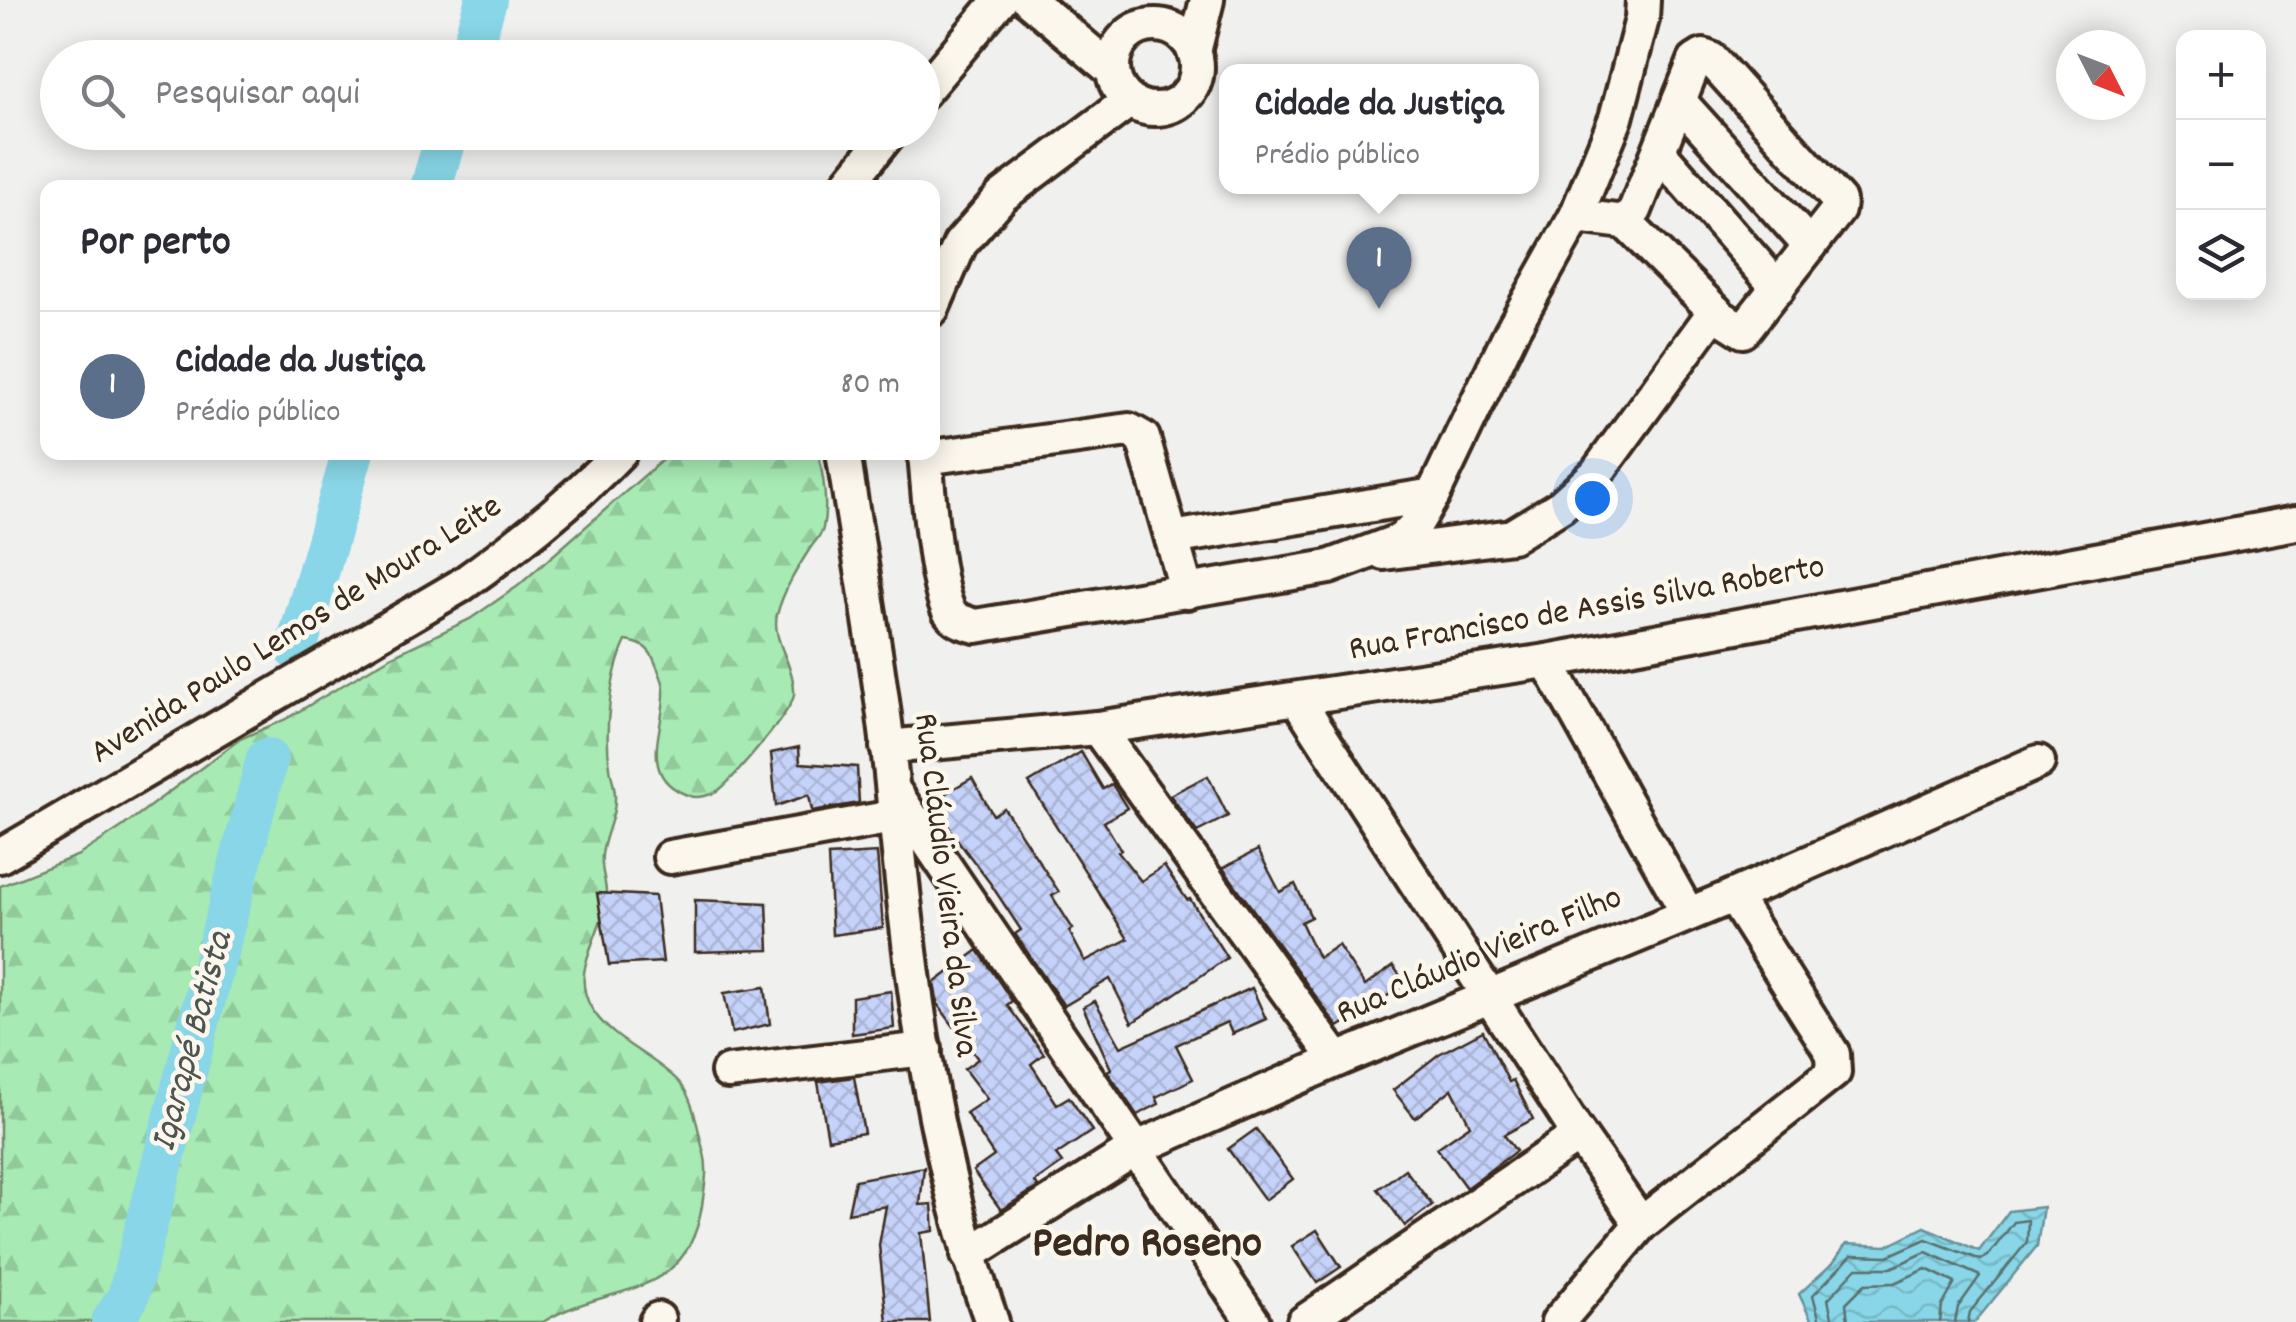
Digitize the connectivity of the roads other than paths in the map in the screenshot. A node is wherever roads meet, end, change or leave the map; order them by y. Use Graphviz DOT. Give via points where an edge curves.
graph roads {
  1 [pos="1029,0"];
  2 [pos="1129,0"];
  3 [pos="1207,0"];
  4 [pos="1643,0"];
  5 [pos="993,2"];
  6 [pos="1157,25"];
  7 [pos="1194,52"];
  8 [pos="940,69"];
  9 [pos="1113,71"];
  10 [pos="1129,101"];
  11 [pos="1679,101"];
  12 [pos="875,150"];
  13 [pos="1659,152"];
  14 [pos="851,180"];
  15 [pos="1576,216"];
  16 [pos="1625,222"];
  17 [pos="1810,246"];
  18 [pos="1778,288"];
  19 [pos="940,290"];
  20 [pos="1714,311"];
  21 [pos="940,453"];
  22 [pos="612,460"];
  23 [pos="844,460"];
  24 [pos="926,460"];
  25 [pos="1434,495"];
  26 [pos="2296,523"];
  27 [pos="1172,538"];
  28 [pos="1368,554"];
  29 [pos="1187,592"];
  30 [pos="1547,662"];
  31 [pos="1298,700"];
  32 [pos="1097,728"];
  33 [pos="887,747"];
  34 [pos="2038,762"];
  35 [pos="893,802"];
  36 [pos="0,856"];
  37 [pos="670,857"];
  38 [pos="1733,896"];
  39 [pos="1688,914"];
  40 [pos="1489,997"];
  41 [pos="925,1049"];
  42 [pos="1337,1060"];
  43 [pos="728,1072"];
  44 [pos="1579,1135"];
  45 [pos="1135,1148"];
  46 [pos="1641,1224"];
  47 [pos="968,1255"];
  48 [pos="992,1322"];
  49 [pos="1252,1322"];
  50 [pos="1304,1322"];
  51 [pos="1558,1322"];
  1 -- 9 [label="street"];
  2 -- 6 [label="street"];
  3 -- 7 [label="street"];
  4 -- 15 [label="street" via="1616,118"];
  5 -- 8 [label="street"];
  6 -- 7 [label="street" via="1180,33"];
  6 -- 9 [label="street" via="1125,38"];
  7 -- 10 [label="street" via="1192,87 1175,104 1152,109"];
  9 -- 10 [label="street"];
  10 -- 19 [label="street" via="1002,196 960,244"];
  11 -- 13 [label="street"];
  11 -- 17 [label="street"];
  11 -- 17 [label="street" via="1695,62 1711,59 1838,200 1838,210"];
  12 -- 14 [label="street"];
  13 -- 16 [label="street"];
  13 -- 18 [label="street"];
  15 -- 16 [label="street"];
  15 -- 25 [label="street" via="1511,332"];
  16 -- 20 [label="street"];
  17 -- 18 [label="street"];
  18 -- 20 [label="street" via="1742,331"];
  20 -- 28 [label="street" via="1596,474 1561,506 1512,536"];
  21 -- 27 [label="street" via="1136,432"];
  22 -- 36 [label="street, Avenida Paulo Lemos de Moura Leite" via="527,538 460,586"];
  23 -- 33 [label="street, Rua Cláudio Vieira da Silva"];
  24 -- 29 [label="street" via="939,571 956,619 976,626"];
  25 -- 27 [label="street"];
  25 -- 28 [label="street" via="1401,540"];
  26 -- 30 [label="street, Rua Francisco de Assis Silva Roberto"];
  27 -- 29 [label="street"];
  28 -- 29 [label="street"];
  30 -- 31 [label="street, Rua Francisco de Assis Silva Roberto"];
  30 -- 39 [label="street"];
  31 -- 32 [label="street, Rua Francisco de Assis Silva Roberto"];
  31 -- 40 [label="street"];
  32 -- 33 [label="street, Rua Francisco de Assis Silva Roberto"];
  32 -- 42 [label="street"];
  33 -- 35 [label="street, Rua Cláudio Vieira da Silva"];
  34 -- 38 [label="street, Rua Cláudio Vieira Filho"];
  35 -- 37 [label="street"];
  35 -- 41 [label="street, Rua Cláudio Vieira da Silva"];
  35 -- 45 [label="street"];
  38 -- 39 [label="street, Rua Cláudio Vieira Filho"];
  38 -- 46 [label="street" via="1833,1054 1834,1072"];
  39 -- 40 [label="street, Rua Cláudio Vieira Filho"];
  40 -- 42 [label="street, Rua Cláudio Vieira Filho"];
  40 -- 44 [label="street"];
  41 -- 43 [label="street"];
  41 -- 47 [label="street, Rua Cláudio Vieira da Silva" via="943,1163"];
  42 -- 45 [label="street, Rua Cláudio Vieira Filho"];
  44 -- 46 [label="street"];
  44 -- 50 [label="street"];
  45 -- 47 [label="street, Rua Cláudio Vieira Filho"];
  45 -- 49 [label="street"];
  46 -- 51 [label="street"];
  47 -- 48 [label="street, Rua Cláudio Vieira da Silva"];
}
